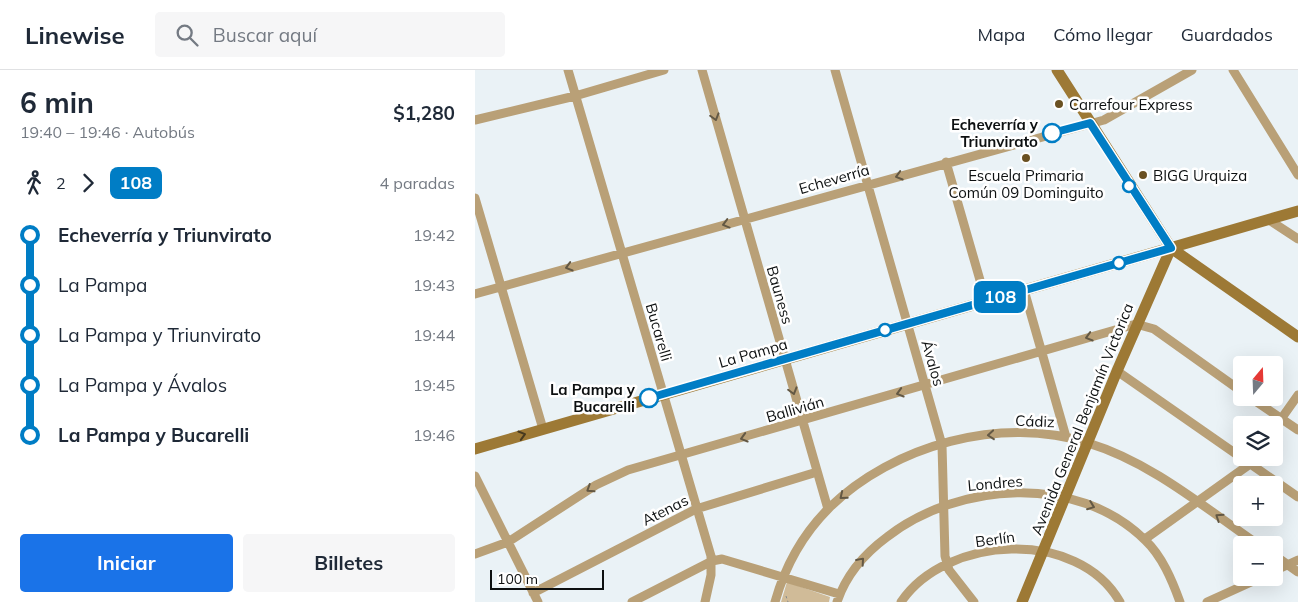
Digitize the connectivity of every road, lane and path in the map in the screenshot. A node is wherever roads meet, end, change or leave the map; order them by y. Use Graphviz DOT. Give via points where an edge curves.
graph roads {
  1 [pos="568,70"];
  2 [pos="664,70"];
  3 [pos="702,70"];
  4 [pos="835,70"];
  5 [pos="1057,70"];
  6 [pos="1192,70"];
  7 [pos="1233,70"];
  8 [pos="575,96"];
  9 [pos="475,120"];
  10 [pos="1090,123"];
  11 [pos="946,162"];
  12 [pos="1298,175"];
  13 [pos="867,184"];
  14 [pos="475,198"];
  15 [pos="1298,211"];
  16 [pos="744,219"];
  17 [pos="1269,220"];
  18 [pos="1298,239"];
  19 [pos="1171,248"];
  20 [pos="622,252"];
  21 [pos="501,287"];
  22 [pos="1024,290"];
  23 [pos="475,294"];
  24 [pos="986,301"];
  25 [pos="907,324"];
  26 [pos="1136,324"];
  27 [pos="1298,337"];
  28 [pos="1041,351"];
  29 [pos="784,359"];
  30 [pos="1117,370"];
  31 [pos="1233,385"];
  32 [pos="925,386"];
  33 [pos="663,394"];
  34 [pos="1298,395"];
  35 [pos="1262,406"];
  36 [pos="1277,416"];
  37 [pos="1283,416"];
  38 [pos="1283,420"];
  39 [pos="802,422"];
  40 [pos="543,429"];
  41 [pos="1298,430"];
  42 [pos="1066,437"];
  43 [pos="1088,442"];
  44 [pos="942,444"];
  45 [pos="1233,447"];
  46 [pos="475,449"];
  47 [pos="682,455"];
  48 [pos="1244,466"];
  49 [pos="1259,466"];
  50 [pos="817,472"];
  51 [pos="475,476"];
  52 [pos="1298,497"];
  53 [pos="1065,498"];
  54 [pos="1197,503"];
  55 [pos="943,506"];
  56 [pos="696,509"];
  57 [pos="828,509"];
  58 [pos="1246,536"];
  59 [pos="1145,539"];
  60 [pos="508,542"];
  61 [pos="1043,551"];
  62 [pos="475,554"];
  63 [pos="1298,560"];
  64 [pos="712,561"];
  65 [pos="1283,561"];
  66 [pos="947,565"];
  67 [pos="1288,565"];
  68 [pos="1283,567"];
  69 [pos="1298,572"];
  70 [pos="783,576"];
  71 [pos="1242,586"];
  72 [pos="533,593"];
  73 [pos="838,598"];
  74 [pos="538,602"];
  75 [pos="632,602"];
  76 [pos="705,602"];
  77 [pos="775,602"];
  78 [pos="901,602"];
  79 [pos="974,602"];
  80 [pos="1022,602"];
  81 [pos="1120,602"];
  82 [pos="1180,602"];
  83 [pos="1207,602"];
  1 -- 8 [label="street, Bucarelli"];
  2 -- 8 [label="street"];
  3 -- 16 [label="street, Bauness, one-way"];
  4 -- 13 [label="street, Ávalos"];
  5 -- 10 [label="street"];
  6 -- 10 [label="street, Echeverría" via="1104,120"];
  7 -- 12 [label="street"];
  8 -- 9 [label="street"];
  8 -- 20 [label="street, Bucarelli"];
  10 -- 11 [label="street, Echeverría"];
  10 -- 19 [label="street"];
  11 -- 13 [label="street, Echeverría, one-way"];
  11 -- 24 [label="street"];
  13 -- 16 [label="street, Echeverría"];
  13 -- 25 [label="street, Ávalos"];
  14 -- 21 [label="street"];
  15 -- 17 [label="street, La Pampa"];
  16 -- 20 [label="street, Echeverría, one-way"];
  16 -- 29 [label="street, Bauness"];
  17 -- 18 [label="street"];
  17 -- 19 [label="street, La Pampa"];
  19 -- 22 [label="street, La Pampa"];
  19 -- 26 [label="street, Avenida General Benjamín Victorica"];
  19 -- 27 [label="street"];
  20 -- 21 [label="street, Echeverría, one-way"];
  20 -- 33 [label="street, Bucarelli"];
  21 -- 23 [label="street, Echeverría"];
  21 -- 40 [label="street"];
  22 -- 24 [label="street, La Pampa"];
  22 -- 28 [label="street"];
  24 -- 25 [label="street, La Pampa"];
  25 -- 29 [label="street, La Pampa"];
  25 -- 32 [label="street, Ávalos"];
  26 -- 28 [label="street, Ballivián, one-way"];
  26 -- 30 [label="street, Avenida General Benjamín Victorica"];
  26 -- 31 [label="street" via="1154,329"];
  28 -- 32 [label="street, Ballivián"];
  28 -- 42 [label="street"];
  29 -- 33 [label="street, La Pampa"];
  29 -- 39 [label="street, Bauness, one-way"];
  30 -- 43 [label="street, Avenida General Benjamín Victorica"];
  30 -- 45 [label="street"];
  32 -- 39 [label="street, Ballivián, one-way"];
  32 -- 44 [label="street, Ávalos"];
  33 -- 40 [label="street, La Pampa"];
  33 -- 47 [label="street, Bucarelli"];
  34 -- 37 [label="street"];
  35 -- 36 [label="street"];
  38 -- 41 [label="street"];
  39 -- 47 [label="street, Ballivián, one-way"];
  39 -- 50 [label="street, Bauness"];
  46 -- 40 [label="street, La Pampa, one-way"];
  42 -- 43 [label="street, Cádiz"];
  42 -- 44 [label="street, Cádiz, one-way" via="1021,433 981,436"];
  43 -- 53 [label="street, Avenida General Benjamín Victorica"];
  43 -- 54 [label="street, Cádiz" via="1131,460"];
  44 -- 55 [label="street, Ávalos"];
  44 -- 57 [label="street, Cádiz, one-way" via="876,472"];
  47 -- 56 [label="street, Bucarelli"];
  47 -- 60 [label="street, Ballivián, one-way" via="616,475"];
  48 -- 54 [label="street"];
  49 -- 52 [label="street"];
  50 -- 56 [label="street, Atenas"];
  50 -- 57 [label="street, Bauness"];
  51 -- 60 [label="street"];
  53 -- 55 [label="street, Londres" via="1009,493"];
  53 -- 59 [label="street, Londres, one-way" via="1113,517"];
  53 -- 61 [label="street, Avenida General Benjamín Victorica"];
  58 -- 54 [label="street, Cádiz, one-way"];
  54 -- 59 [label="street"];
  55 -- 66 [label="street, Ávalos"];
  73 -- 55 [label="street, Londres, one-way" via="859,562 879,543 908,522"];
  56 -- 64 [label="street, Bucarelli"];
  56 -- 72 [label="street, Atenas"];
  57 -- 70 [label="street" via="797,547"];
  59 -- 82 [label="street, Londres" via="1166,569"];
  60 -- 62 [label="street, Ballivián"];
  60 -- 72 [label="street"];
  61 -- 66 [label="street, Berlín" via="987,552"];
  61 -- 80 [label="street, Avenida General Benjamín Victorica"];
  61 -- 81 [label="street, Berlín" via="1069,557 1091,570"];
  63 -- 67 [label="street"];
  64 -- 70 [label="street" via="728,560"];
  64 -- 75 [label="street"];
  64 -- 76 [label="street, Bucarelli"];
  65 -- 67 [label="street"];
  66 -- 78 [label="street, Berlín" via="923,578"];
  66 -- 79 [label="street"];
  67 -- 68 [label="street"];
  67 -- 69 [label="street"];
  70 -- 73 [label="street"];
  70 -- 77 [label="street"];
  71 -- 83 [label="street"];
  72 -- 74 [label="street"];
}
